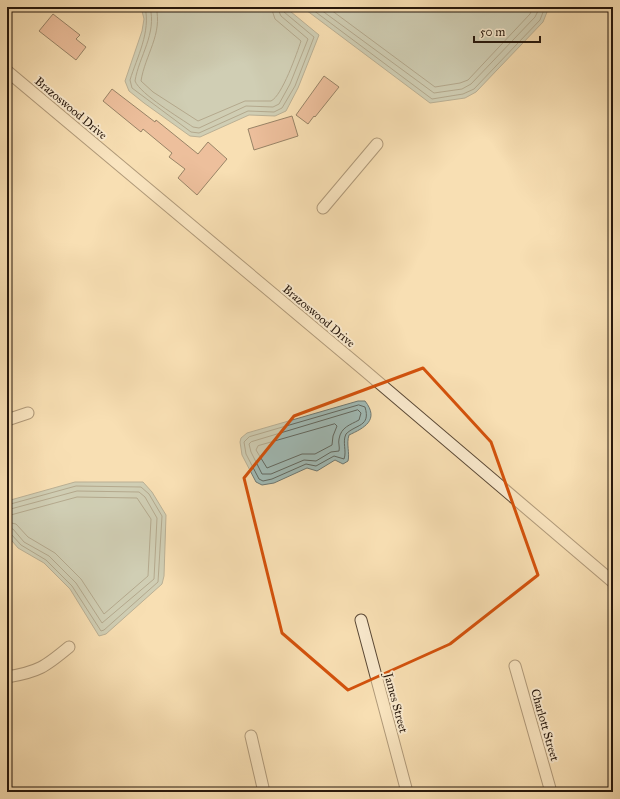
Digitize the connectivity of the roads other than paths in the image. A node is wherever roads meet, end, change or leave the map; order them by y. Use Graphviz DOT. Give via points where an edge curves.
graph roads {
  1 [pos="7,71"];
  2 [pos="377,144"];
  3 [pos="323,208"];
  4 [pos="28,414"];
  5 [pos="7,420"];
  6 [pos="613,582"];
  7 [pos="361,620"];
  8 [pos="69,648"];
  9 [pos="515,666"];
  10 [pos="7,677"];
  11 [pos="252,736"];
  12 [pos="264,792"];
  13 [pos="407,792"];
  14 [pos="551,792"];
  1 -- 6 [label="street, Brazoswood Drive"];
  2 -- 3 [label="street"];
  4 -- 5 [label="street"];
  7 -- 13 [label="street, James Street"];
  8 -- 10 [label="street" via="44,667"];
  9 -- 14 [label="street, Charlott Street"];
  11 -- 12 [label="street"];
}
